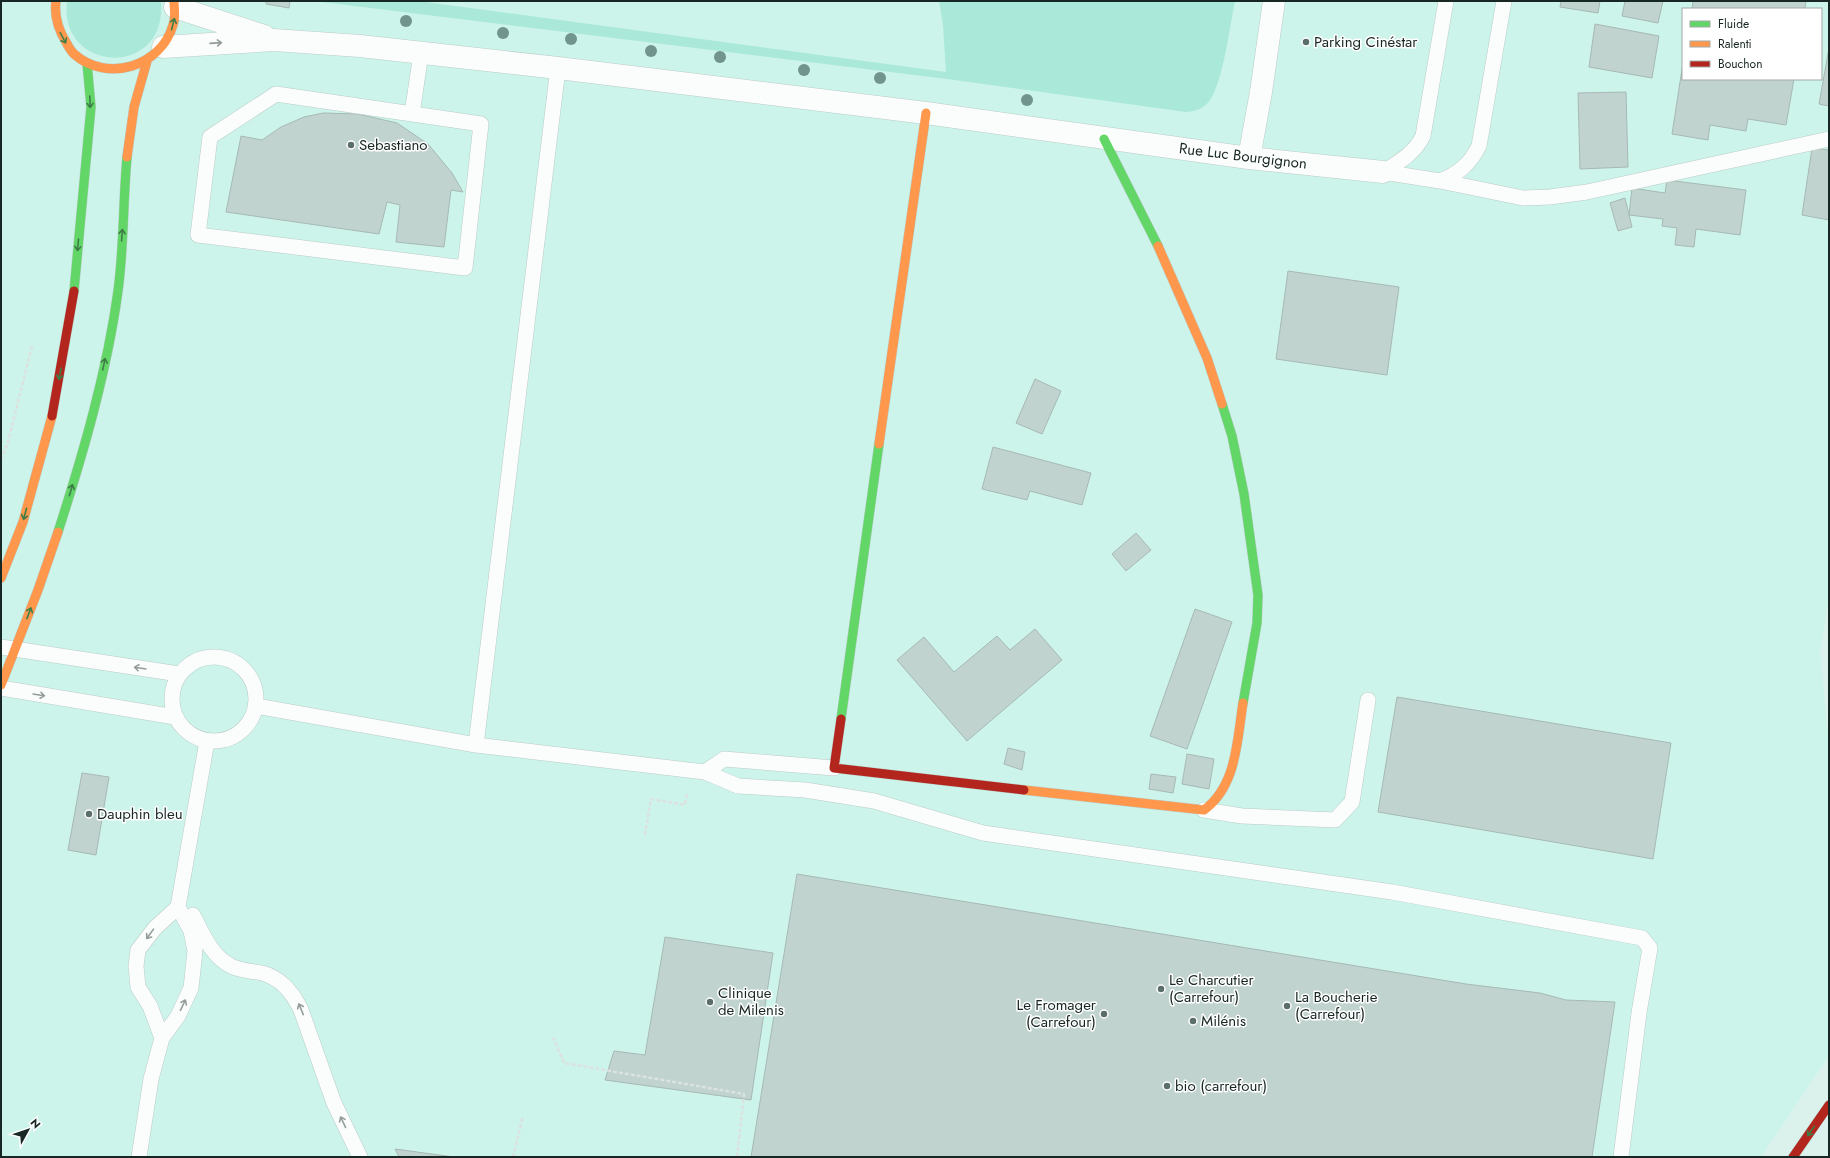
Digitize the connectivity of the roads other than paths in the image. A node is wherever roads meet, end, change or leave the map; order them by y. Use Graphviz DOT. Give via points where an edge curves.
graph roads {
  1 [pos="56,1"];
  2 [pos="1274,1"];
  3 [pos="1446,1"];
  4 [pos="1504,1"];
  5 [pos="174,4"];
  6 [pos="274,40"];
  7 [pos="421,53"];
  8 [pos="155,54"];
  9 [pos="87,63"];
  10 [pos="558,68"];
  11 [pos="412,114"];
  12 [pos="926,114"];
  13 [pos="1104,139"];
  14 [pos="1829,139"];
  15 [pos="1249,158"];
  16 [pos="1383,172"];
  17 [pos="1440,181"];
  18 [pos="1,578"];
  19 [pos="1,647"];
  20 [pos="16,649"];
  21 [pos="179,674"];
  22 [pos="1,687"];
  23 [pos="1368,700"];
  24 [pos="256,706"];
  25 [pos="175,717"];
  26 [pos="207,741"];
  27 [pos="476,745"];
  28 [pos="834,768"];
  29 [pos="698,771"];
  30 [pos="1204,810"];
  31 [pos="182,889"];
  32 [pos="178,907"];
  33 [pos="162,1038"];
  34 [pos="1829,1105"];
  35 [pos="139,1157"];
  36 [pos="360,1157"];
  37 [pos="1621,1157"];
  38 [pos="1793,1157"];
  1 -- 9 [label="main road, one-way" via="57,23 63,39 73,53"];
  2 -- 15 [label="street"];
  3 -- 16 [label="lane" via="1423,136 1417,147"];
  4 -- 17 [label="lane" via="1479,146 1468,163 1454,175"];
  5 -- 6 [label="street"];
  8 -- 5 [label="main road, one-way" via="170,35 174,21"];
  6 -- 7 [label="street, Rue Luc Bourgignon"];
  8 -- 6 [label="street, one-way"];
  7 -- 10 [label="street, Rue Luc Bourgignon"];
  7 -- 11 [label="lane"];
  8 -- 9 [label="main road" via="133,68 101,69"];
  20 -- 8 [label="main road, one-way" via="57,537 93,416 118,296 133,109 139,80"];
  9 -- 18 [label="main road, one-way" via="91,107 69,321 54,409 23,522"];
  10 -- 12 [label="street, Rue Luc Bourgignon"];
  10 -- 27 [label="lane"];
  11 -- 11 [label="lane" via="276,94 210,137 198,235 464,268 481,124"];
  12 -- 13 [label="street, Rue Luc Bourgignon"];
  12 -- 28 [label="main road"];
  13 -- 15 [label="street, Rue Luc Bourgignon"];
  13 -- 30 [label="main road" via="1152,231 1207,358 1232,436 1244,494 1258,595 1257,623 1231,774 1223,791 1212,805"];
  14 -- 17 [label="lane" via="1587,192 1550,197 1523,198"];
  15 -- 16 [label="street, Rue Luc Bourgignon"];
  16 -- 17 [label="lane"];
  19 -- 20 [label="lane"];
  21 -- 20 [label="lane, one-way"];
  20 -- 22 [label="main road"];
  21 -- 24 [label="lane" via="190,662 206,656 222,657 237,663 249,674 256,690"];
  21 -- 25 [label="lane" via="172,687 171,702"];
  22 -- 25 [label="lane, one-way"];
  23 -- 30 [label="lane" via="1352,802 1335,820 1242,816"];
  24 -- 26 [label="lane" via="250,722 239,734 224,741"];
  24 -- 27 [label="lane"];
  25 -- 26 [label="lane" via="183,729 194,737"];
  26 -- 31 [label="lane"];
  27 -- 29 [label="lane"];
  28 -- 29 [label="lane" via="724,760"];
  28 -- 30 [label="main road"];
  29 -- 37 [label="lane" via="738,786 805,790 874,801 983,833 1392,892 1642,938 1650,948"];
  31 -- 32 [label="lane"];
  36 -- 31 [label="lane, one-way" via="334,1103 295,998 287,987 275,979 263,973 232,966 222,960 212,950 200,930"];
  33 -- 32 [label="lane, one-way" via="178,1016 191,988 195,951 191,931"];
  32 -- 33 [label="lane, one-way" via="155,928 138,950 136,966 138,988 150,1006"];
  33 -- 35 [label="lane" via="151,1079"];
  34 -- 38 [label="main road, one-way"];
}
